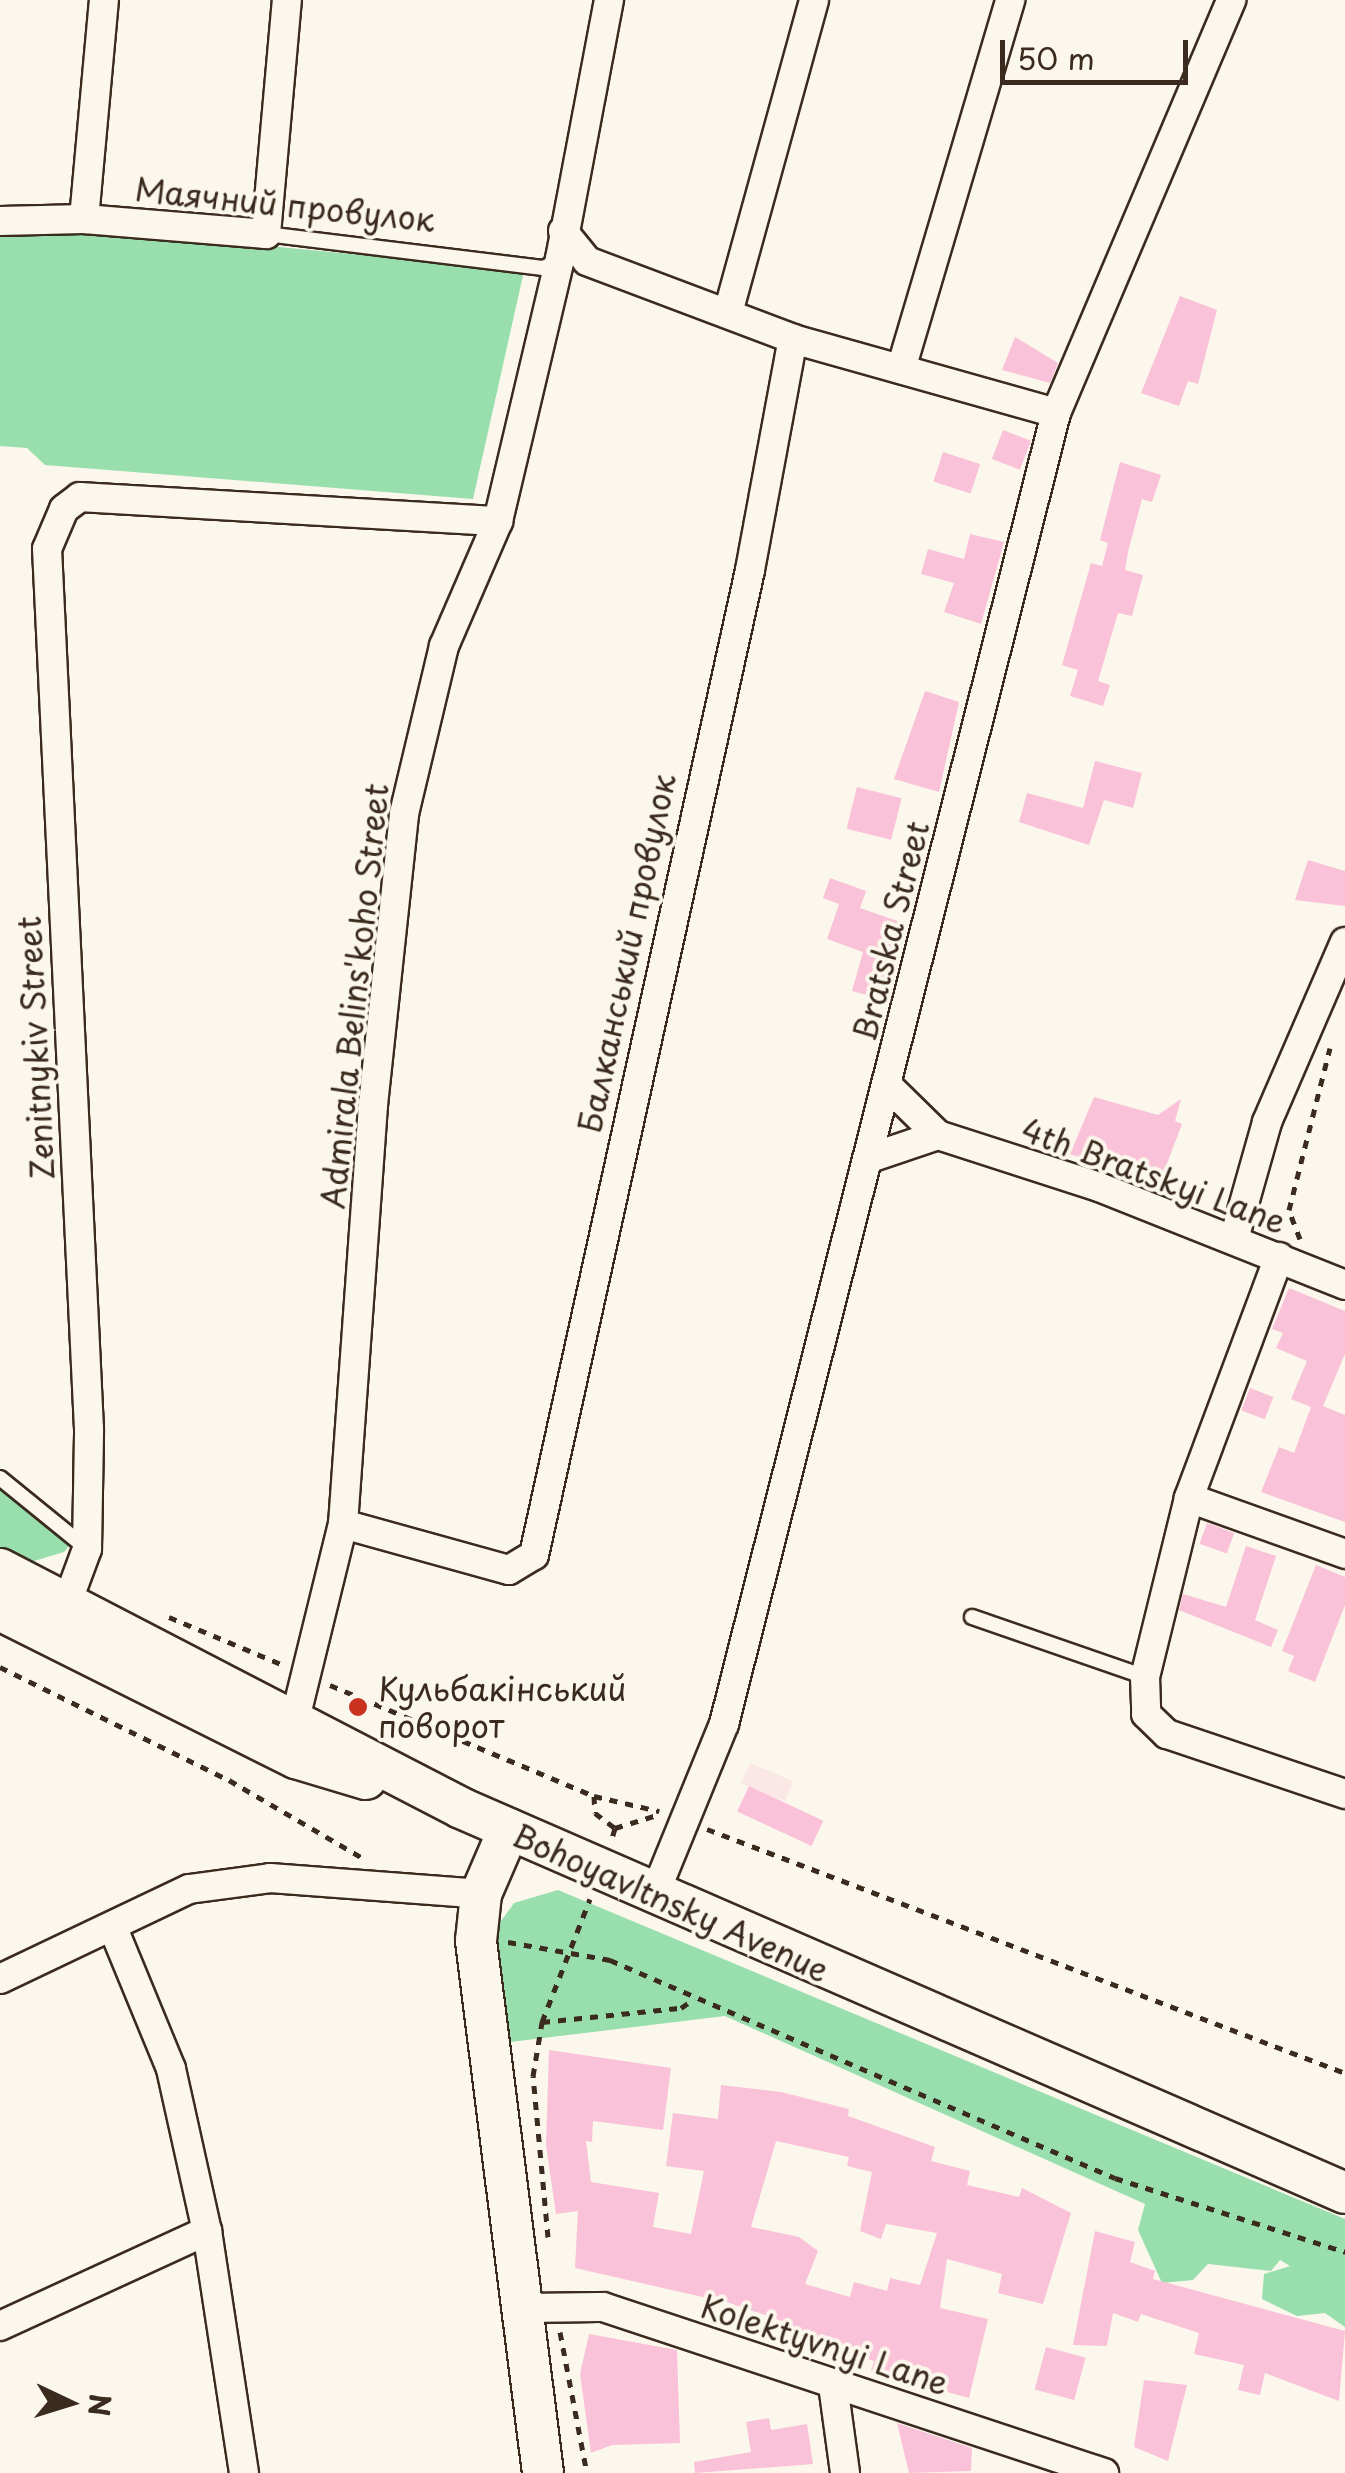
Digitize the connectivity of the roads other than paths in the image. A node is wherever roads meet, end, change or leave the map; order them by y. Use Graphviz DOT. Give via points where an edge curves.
graph roads {
  1 [pos="104,0"];
  2 [pos="287,0"];
  3 [pos="609,0"];
  4 [pos="814,0"];
  5 [pos="1010,0"];
  6 [pos="1231,0"];
  7 [pos="84,218"];
  8 [pos="0,221"];
  9 [pos="266,234"];
  10 [pos="562,245"];
  11 [pos="729,308"];
  12 [pos="793,339"];
  13 [pos="902,369"];
  14 [pos="1056,412"];
  15 [pos="498,522"];
  16 [pos="1345,942"];
  17 [pos="888,1086"];
  18 [pos="938,1135"];
  19 [pos="867,1159"];
  20 [pos="1234,1239"];
  21 [pos="1278,1257"];
  22 [pos="1334,1280"];
  23 [pos="0,1478"];
  24 [pos="1189,1498"];
  25 [pos="343,1524"];
  26 [pos="87,1549"];
  27 [pos="1345,1554"];
  28 [pos="0,1569"];
  29 [pos="68,1603"];
  30 [pos="0,1610"];
  31 [pos="972,1617"];
  32 [pos="1146,1678"];
  33 [pos="295,1719"];
  34 [pos="1345,1794"];
  35 [pos="461,1808"];
  36 [pos="510,1829"];
  37 [pos="655,1893"];
  38 [pos="481,1894"];
  39 [pos="113,1928"];
  40 [pos="0,1979"];
  41 [pos="1345,2192"];
  42 [pos="208,2231"];
  43 [pos="538,2306"];
  44 [pos="0,2326"];
  45 [pos="833,2385"];
  46 [pos="1064,2466"];
  47 [pos="244,2473"];
  48 [pos="543,2473"];
  49 [pos="845,2473"];
  50 [pos="1104,2473"];
  1 -- 7 [label="street"];
  2 -- 9 [label="street"];
  3 -- 10 [label="street, Admirala Belins'koho Street"];
  4 -- 11 [label="street"];
  5 -- 13 [label="street"];
  6 -- 14 [label="street, Bratska Street"];
  7 -- 8 [label="street, Маячний провулок"];
  7 -- 9 [label="street, Маячний провулок"];
  9 -- 10 [label="lane, Маячний провулок" via="544,268"];
  10 -- 11 [label="street" via="587,261"];
  10 -- 15 [label="street, Admirala Belins'koho Street"];
  11 -- 12 [label="street"];
  12 -- 13 [label="street"];
  12 -- 25 [label="street, Балканський провулок" via="534,1556 509,1570"];
  13 -- 14 [label="street"];
  14 -- 17 [label="street, Bratska Street"];
  15 -- 25 [label="street, Admirala Belins'koho Street" via="444,646 404,814 373,1105"];
  15 -- 26 [label="street, Zenitnykiv Street" via="80,497 64,509 47,549 89,1430"];
  16 -- 20 [label="street" via="1268,1122"];
  17 -- 18 [label="street, 4th Bratskyi Lane"];
  17 -- 19 [label="street, Bratska Street"];
  18 -- 19 [label="street"];
  18 -- 20 [label="street, 4th Bratskyi Lane"];
  19 -- 37 [label="street, Bratska Street" via="724,1724"];
  20 -- 21 [label="street, 4th Bratskyi Lane"];
  21 -- 22 [label="street, 4th Bratskyi Lane"];
  21 -- 24 [label="street"];
  23 -- 26 [label="lane"];
  24 -- 27 [label="street"];
  24 -- 32 [label="street"];
  25 -- 33 [label="street, Admirala Belins'koho Street"];
  26 -- 29 [label="street, Zenitnykiv Street"];
  28 -- 29 [label="main road"];
  29 -- 33 [label="main road"];
  30 -- 35 [label="main road, Bohoyavltnsky Avenue" via="296,1758"];
  31 -- 32 [label="lane"];
  32 -- 34 [label="street" via="1146,1714 1167,1734"];
  33 -- 35 [label="main road"];
  35 -- 36 [label="main road, Bohoyavltnsky Avenue"];
  36 -- 37 [label="main road, Bohoyavltnsky Avenue"];
  36 -- 38 [label="main road"];
  37 -- 41 [label="main road, Bohoyavltnsky Avenue"];
  38 -- 39 [label="street" via="270,1878 190,1889"];
  38 -- 43 [label="main road" via="476,1941"];
  39 -- 40 [label="street"];
  39 -- 42 [label="street" via="170,2069"];
  42 -- 44 [label="street"];
  42 -- 47 [label="street"];
  43 -- 45 [label="street, Kolektyvnyi Lane" via="603,2307"];
  43 -- 48 [label="main road"];
  45 -- 46 [label="street, Kolektyvnyi Lane"];
  45 -- 49 [label="street"];
  46 -- 50 [label="street, Kolektyvnyi Lane"];
}
